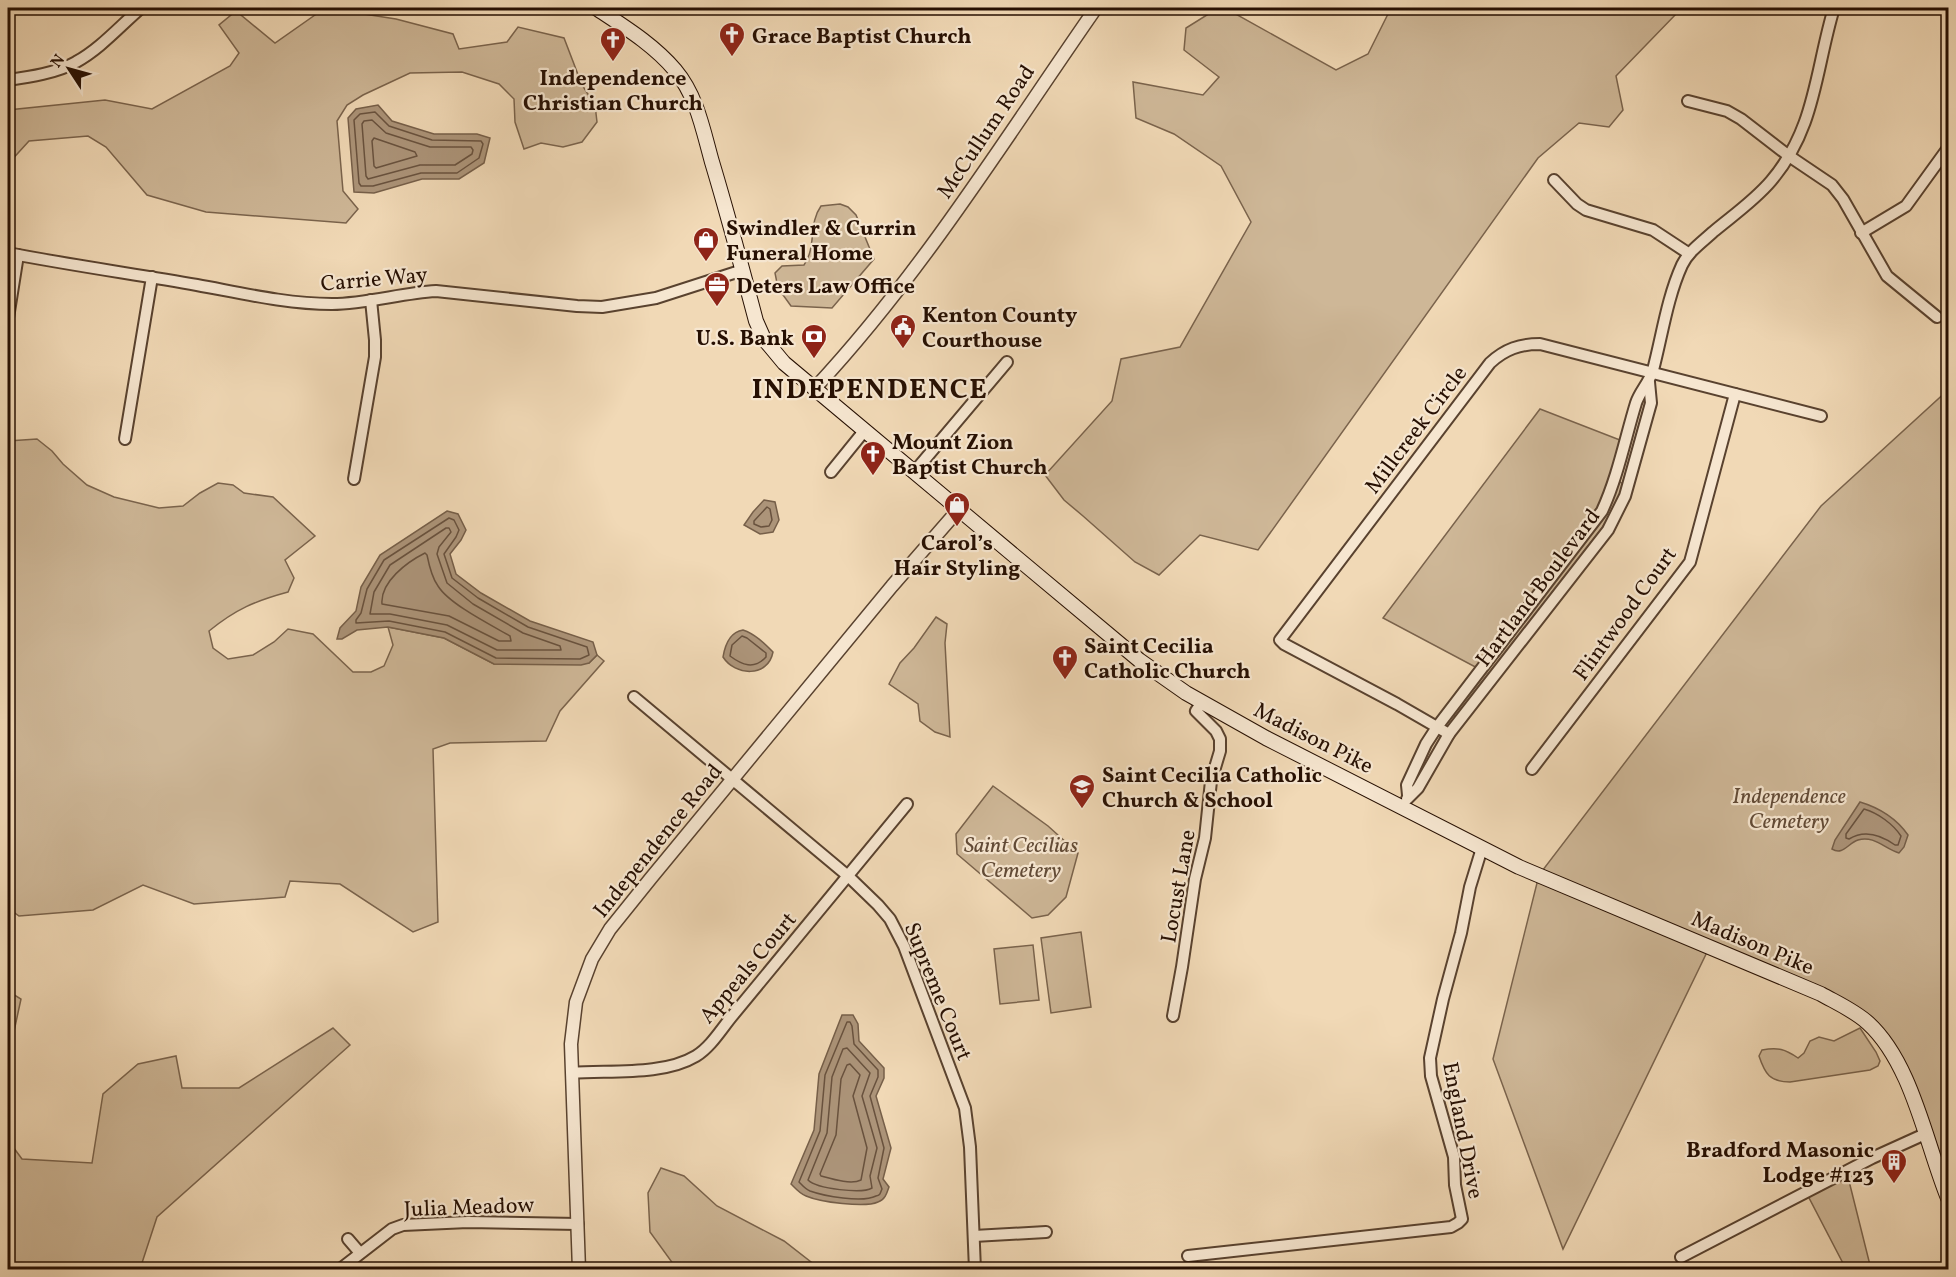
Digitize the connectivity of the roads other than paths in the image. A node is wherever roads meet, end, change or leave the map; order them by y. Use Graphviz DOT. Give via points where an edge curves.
graph roads {
  1 [pos="141,8"];
  2 [pos="596,8"];
  3 [pos="1096,8"];
  4 [pos="1833,8"];
  5 [pos="8,80"];
  6 [pos="1688,101"];
  7 [pos="1947,154"];
  8 [pos="1789,156"];
  9 [pos="1554,180"];
  10 [pos="1861,232"];
  11 [pos="1688,253"];
  12 [pos="13,254"];
  13 [pos="742,270"];
  14 [pos="152,277"];
  15 [pos="371,300"];
  16 [pos="1937,317"];
  17 [pos="8,318"];
  18 [pos="1007,362"];
  19 [pos="1651,377"];
  20 [pos="815,388"];
  21 [pos="1735,394"];
  22 [pos="1821,416"];
  23 [pos="865,430"];
  24 [pos="125,439"];
  25 [pos="915,471"];
  26 [pos="831,472"];
  27 [pos="354,479"];
  28 [pos="959,509"];
  29 [pos="634,697"];
  30 [pos="1202,702"];
  31 [pos="1437,727"];
  32 [pos="1449,734"];
  33 [pos="1532,769"];
  34 [pos="732,780"];
  35 [pos="1405,801"];
  36 [pos="907,804"];
  37 [pos="1482,848"];
  38 [pos="849,876"];
  39 [pos="1173,1016"];
  40 [pos="572,1073"];
  41 [pos="1925,1134"];
  42 [pos="1948,1198"];
  43 [pos="578,1224"];
  44 [pos="1046,1232"];
  45 [pos="974,1236"];
  46 [pos="348,1239"];
  47 [pos="360,1253"];
  48 [pos="1188,1256"];
  49 [pos="1681,1257"];
  50 [pos="339,1269"];
  51 [pos="579,1269"];
  52 [pos="975,1269"];
  1 -- 5 [label="street" via="74,63"];
  2 -- 13 [label="main road, Madison Pike" via="659,53 689,91"];
  3 -- 20 [label="street, McCullum Road" via="927,253"];
  4 -- 8 [label="street, Hartland Boulevard" via="1809,111"];
  6 -- 8 [label="street" via="1727,111"];
  7 -- 10 [label="street" via="1906,206"];
  8 -- 10 [label="street" via="1832,185"];
  8 -- 11 [label="street, Hartland Boulevard" via="1770,183"];
  9 -- 11 [label="street" via="1586,210 1653,230"];
  10 -- 16 [label="street" via="1887,276"];
  11 -- 19 [label="street, Hartland Boulevard" via="1672,295"];
  12 -- 14 [label="street, Carrie Way"];
  12 -- 17 [label="street"];
  13 -- 15 [label="street, Carrie Way" via="656,298 602,307 436,291"];
  13 -- 20 [label="main road, Madison Pike" via="764,339 784,363"];
  14 -- 15 [label="street, Carrie Way" via="311,303"];
  14 -- 24 [label="street"];
  15 -- 27 [label="street" via="375,357"];
  18 -- 25 [label="street"];
  19 -- 21 [label="street, Millcreek Circle"];
  19 -- 31 [label="street, Hartland Boulevard" via="1638,399 1602,511"];
  19 -- 31 [label="street, Millcreek Circle" via="1540,344 1509,348 1499,355 1280,640"];
  19 -- 32 [label="street, Hartland Boulevard" via="1651,403 1618,513"];
  20 -- 23 [label="main road, Madison Pike"];
  21 -- 22 [label="street, Millcreek Circle"];
  21 -- 33 [label="street, Flintwood Court" via="1690,562"];
  23 -- 25 [label="main road, Madison Pike"];
  23 -- 26 [label="street"];
  25 -- 28 [label="main road, Madison Pike"];
  28 -- 30 [label="main road, Madison Pike" via="1139,660"];
  28 -- 34 [label="street, Independence Road"];
  29 -- 34 [label="street, Supreme Court"];
  30 -- 35 [label="main road, Madison Pike" via="1266,738"];
  30 -- 39 [label="street, Locust Lane" via="1196,711 1216,731 1220,752 1211,781 1206,838 1195,879"];
  31 -- 32 [label="street, Millcreek Circle"];
  31 -- 35 [label="street, Hartland Boulevard" via="1407,785"];
  32 -- 35 [label="street, Hartland Boulevard" via="1418,788"];
  34 -- 38 [label="street, Supreme Court"];
  34 -- 40 [label="street, Independence Road" via="610,929 592,959 576,1002"];
  35 -- 37 [label="main road, Madison Pike"];
  36 -- 38 [label="street, Appeals Court"];
  37 -- 41 [label="main road, Madison Pike" via="1821,994 1858,1015 1878,1033 1893,1055"];
  37 -- 48 [label="street, England Drive" via="1430,1058 1431,1076 1454,1157 1462,1219 1451,1227"];
  38 -- 40 [label="street, Appeals Court" via="696,1056 673,1066"];
  38 -- 45 [label="street, Supreme Court" via="890,919 904,946 965,1108"];
  40 -- 43 [label="street, Independence Road"];
  41 -- 42 [label="main road, Madison Pike"];
  41 -- 49 [label="street"];
  43 -- 47 [label="street, Julia Meadow" via="403,1224"];
  43 -- 51 [label="street, Independence Road"];
  44 -- 45 [label="street"];
  45 -- 52 [label="street, Supreme Court"];
  46 -- 47 [label="street"];
  47 -- 50 [label="street, Julia Meadow"];
}
